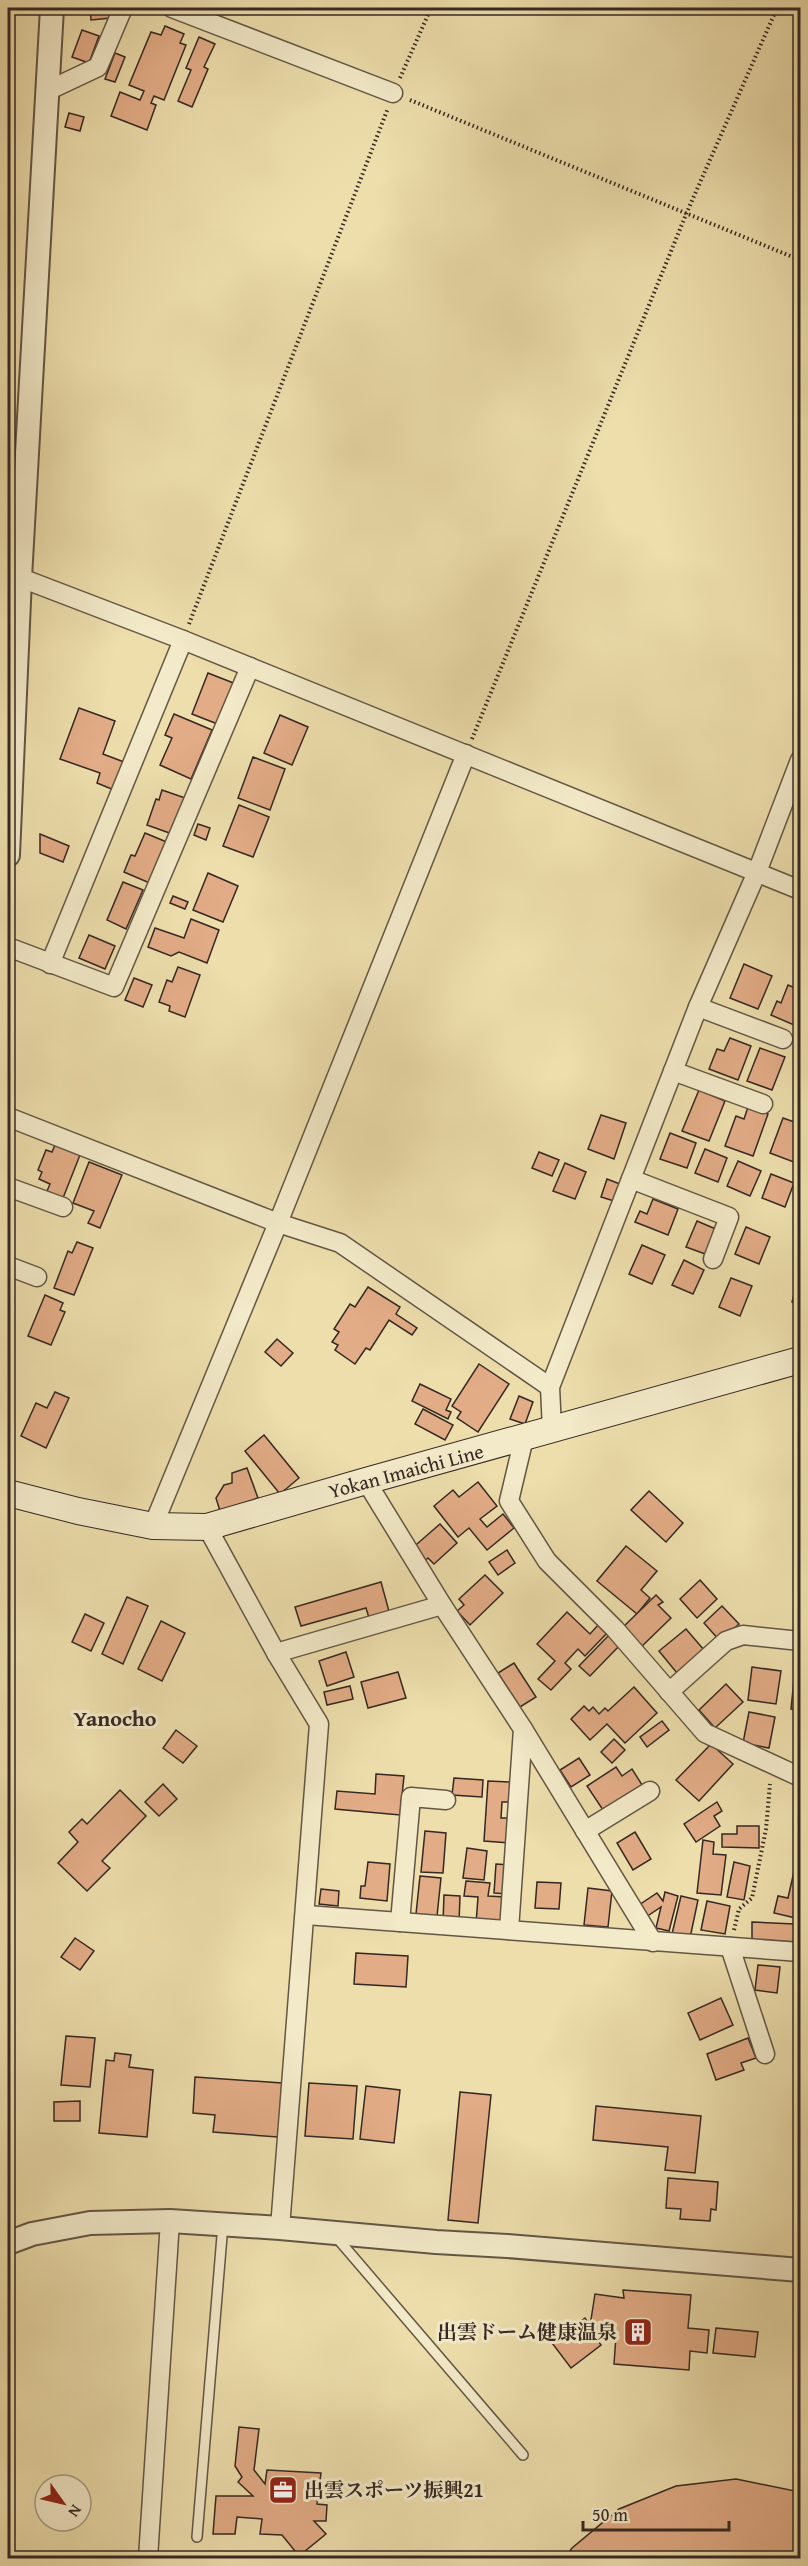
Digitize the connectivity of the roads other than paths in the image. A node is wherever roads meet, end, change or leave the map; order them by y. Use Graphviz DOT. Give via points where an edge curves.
graph roads {
  1 [pos="51,8"];
  2 [pos="123,8"];
  3 [pos="172,8"];
  4 [pos="47,90"];
  5 [pos="393,93"];
  6 [pos="14,575"];
  7 [pos="183,640"];
  8 [pos="250,667"];
  9 [pos="466,754"];
  10 [pos="801,760"];
  11 [pos="8,855"];
  12 [pos="756,872"];
  13 [pos="801,890"];
  14 [pos="8,947"];
  15 [pos="50,964"];
  16 [pos="698,1007"];
  17 [pos="783,1039"];
  18 [pos="673,1071"];
  19 [pos="763,1104"];
  20 [pos="8,1117"];
  21 [pos="631,1179"];
  22 [pos="8,1187"];
  23 [pos="63,1207"];
  24 [pos="278,1223"];
  25 [pos="713,1259"];
  26 [pos="8,1266"];
  27 [pos="37,1277"];
  28 [pos="801,1360"];
  29 [pos="550,1387"];
  30 [pos="552,1430"];
  31 [pos="524,1438"];
  32 [pos="366,1480"];
  33 [pos="8,1493"];
  34 [pos="153,1526"];
  35 [pos="207,1527"];
  36 [pos="442,1605"];
  37 [pos="801,1641"];
  38 [pos="276,1653"];
  39 [pos="669,1692"];
  40 [pos="523,1729"];
  41 [pos="801,1777"];
  42 [pos="650,1791"];
  43 [pos="446,1800"];
  44 [pos="585,1831"];
  45 [pos="306,1915"];
  46 [pos="400,1922"];
  47 [pos="508,1930"];
  48 [pos="653,1942"];
  49 [pos="730,1947"];
  50 [pos="801,1952"];
  51 [pos="765,2054"];
  52 [pos="170,2221"];
  53 [pos="223,2224"];
  54 [pos="280,2228"];
  55 [pos="333,2233"];
  56 [pos="8,2243"];
  57 [pos="801,2270"];
  58 [pos="523,2455"];
  59 [pos="197,2537"];
  60 [pos="148,2559"];
  1 -- 4 [label="street"];
  2 -- 4 [label="street" via="98,68"];
  3 -- 5 [label="street"];
  4 -- 6 [label="street"];
  6 -- 7 [label="street"];
  6 -- 11 [label="street"];
  7 -- 8 [label="street"];
  7 -- 15 [label="street"];
  8 -- 9 [label="street"];
  8 -- 15 [label="street" via="114,987"];
  9 -- 12 [label="street"];
  9 -- 24 [label="street"];
  10 -- 12 [label="street"];
  12 -- 13 [label="street"];
  12 -- 16 [label="street"];
  14 -- 15 [label="street"];
  16 -- 17 [label="street"];
  16 -- 18 [label="street"];
  18 -- 19 [label="street"];
  18 -- 21 [label="street"];
  20 -- 24 [label="street"];
  21 -- 25 [label="street" via="729,1217"];
  21 -- 29 [label="street"];
  22 -- 23 [label="street"];
  24 -- 29 [label="street" via="340,1243"];
  24 -- 34 [label="street"];
  26 -- 27 [label="street"];
  28 -- 30 [label="main road, Yokan Imaichi Line"];
  29 -- 30 [label="street"];
  30 -- 31 [label="main road, Yokan Imaichi Line"];
  31 -- 32 [label="main road, Yokan Imaichi Line"];
  31 -- 39 [label="street" via="509,1501 548,1562 615,1629"];
  32 -- 35 [label="main road, Yokan Imaichi Line"];
  32 -- 36 [label="street"];
  33 -- 34 [label="main road, Yokan Imaichi Line"];
  34 -- 35 [label="main road, Yokan Imaichi Line"];
  35 -- 38 [label="street"];
  36 -- 38 [label="street"];
  36 -- 40 [label="street"];
  37 -- 39 [label="street" via="743,1635 726,1641"];
  38 -- 45 [label="street" via="319,1724"];
  39 -- 41 [label="street" via="705,1733"];
  40 -- 44 [label="street"];
  40 -- 47 [label="street"];
  42 -- 44 [label="street"];
  43 -- 46 [label="street" via="411,1797"];
  44 -- 48 [label="street"];
  45 -- 46 [label="street"];
  45 -- 54 [label="street"];
  46 -- 47 [label="street"];
  47 -- 48 [label="street"];
  48 -- 49 [label="street"];
  49 -- 50 [label="street"];
  49 -- 51 [label="street"];
  52 -- 53 [label="street"];
  52 -- 56 [label="street" via="90,2223 32,2234"];
  52 -- 60 [label="street"];
  53 -- 54 [label="street"];
  53 -- 59 [label="lane"];
  54 -- 55 [label="street"];
  55 -- 57 [label="street"];
  55 -- 58 [label="lane"];
}
